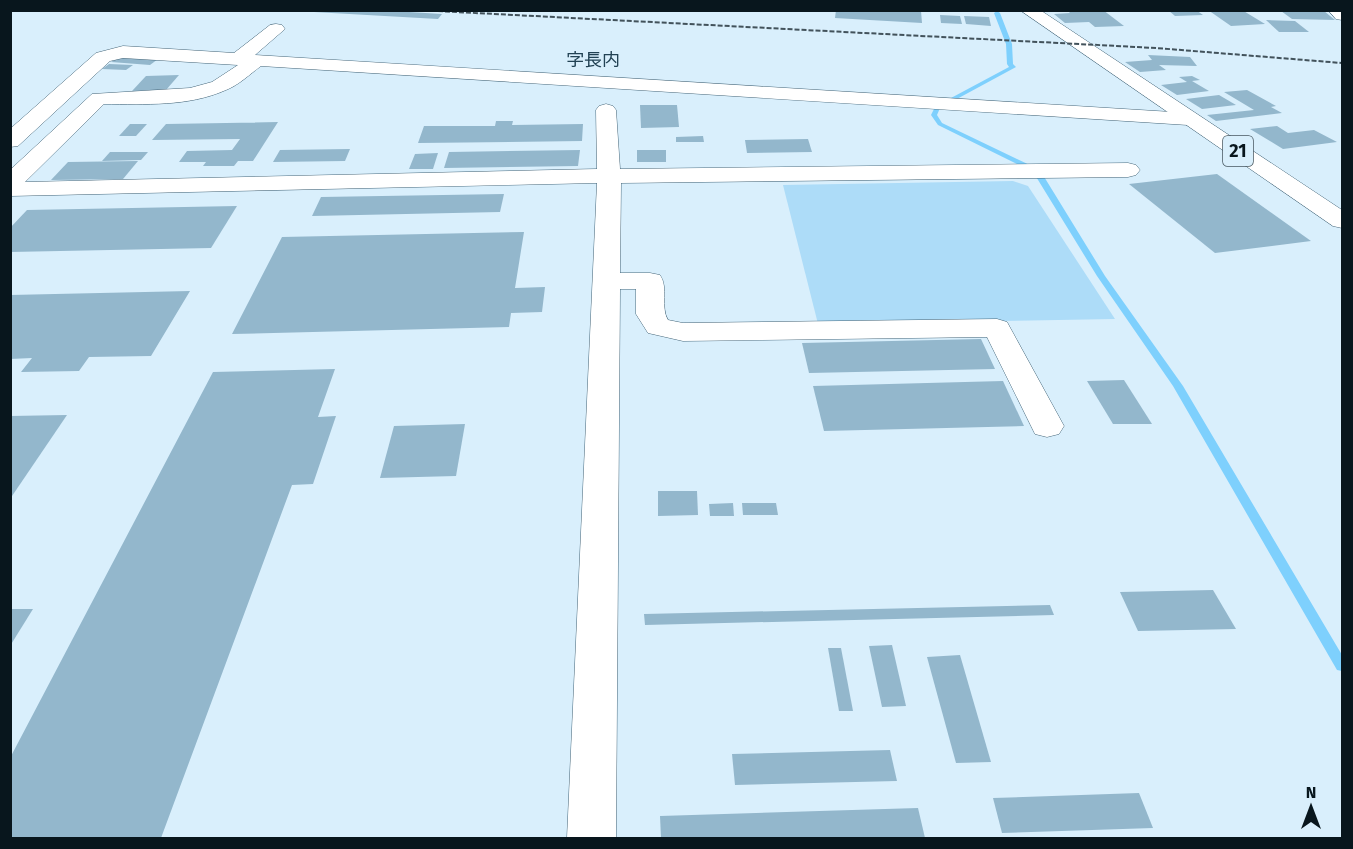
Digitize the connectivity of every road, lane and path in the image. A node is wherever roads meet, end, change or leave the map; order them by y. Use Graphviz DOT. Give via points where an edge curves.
graph roads {
  1 [pos="1028,10"];
  2 [pos="1336,10"];
  3 [pos="1342,15"];
  4 [pos="276,29"];
  5 [pos="248,60"];
  6 [pos="606,110"];
  7 [pos="1188,119"];
  8 [pos="10,141"];
  9 [pos="1128,170"];
  10 [pos="609,176"];
  11 [pos="10,183"];
  12 [pos="10,189"];
  13 [pos="1342,221"];
  14 [pos="606,281"];
  15 [pos="1047,426"];
  16 [pos="591,838"];
  1 -- 7 [label="main road, 21"];
  2 -- 3 [label="main road"];
  4 -- 5 [label="main road"];
  5 -- 7 [label="main road"];
  5 -- 8 [label="main road" via="123,52 103,57"];
  5 -- 11 [label="main road" via="222,85 207,91 180,97 99,98"];
  6 -- 10 [label="main road"];
  7 -- 13 [label="main road, 21"];
  9 -- 10 [label="main road"];
  10 -- 12 [label="main road"];
  10 -- 14 [label="main road"];
  14 -- 15 [label="main road" via="650,281 650,314 658,327 683,332 997,328"];
  14 -- 16 [label="main road"];
}
